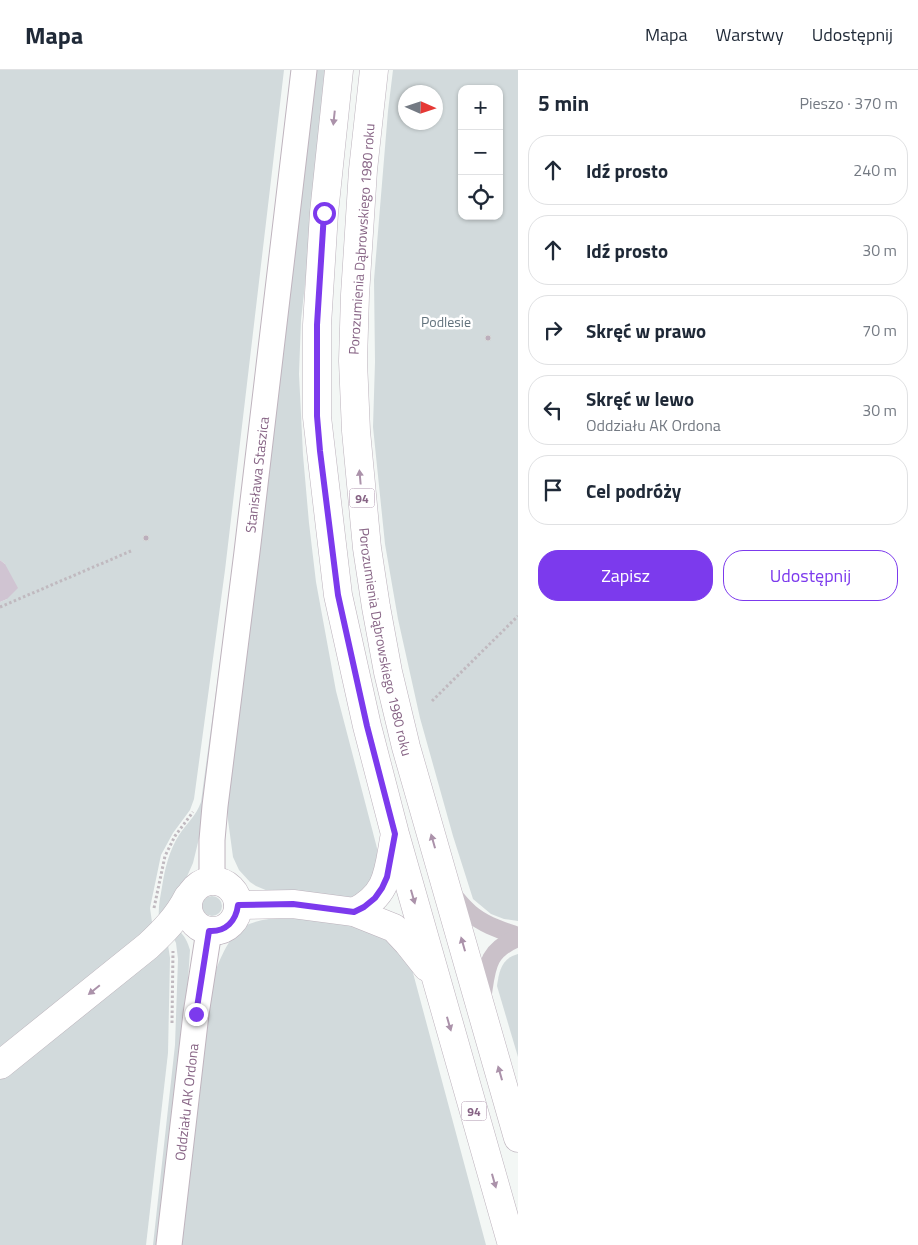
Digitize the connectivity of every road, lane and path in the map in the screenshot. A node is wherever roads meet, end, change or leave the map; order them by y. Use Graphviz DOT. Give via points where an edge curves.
graph roads {
  1 [pos="304,70"];
  2 [pos="339,70"];
  3 [pos="374,70"];
  4 [pos="131,551"];
  5 [pos="0,606"];
  6 [pos="518,616"];
  7 [pos="432,701"];
  8 [pos="395,834"];
  9 [pos="212,880"];
  10 [pos="447,888"];
  11 [pos="188,897"];
  12 [pos="238,905"];
  13 [pos="354,912"];
  14 [pos="209,931"];
  15 [pos="518,937"];
  16 [pos="436,978"];
  17 [pos="481,1008"];
  18 [pos="0,1065"];
  19 [pos="518,1138"];
  20 [pos="169,1245"];
  21 [pos="512,1245"];
  1 -- 9 [label="street, Stanisława Staszica" via="216,796"];
  2 -- 8 [label="main road, 94, one-way" via="324,213 317,325 317,416 338,595"];
  10 -- 3 [label="main road, Porozumienia Dąbrowskiego 1980 roku / 94, one-way" via="388,672 367,548 356,431 355,304 363,170"];
  4 -- 5 [label="path"];
  6 -- 7 [label="path"];
  8 -- 13 [label="main road" via="382,888 375,898"];
  8 -- 16 [label="main road, 94, one-way"];
  9 -- 11 [label="main road" via="197,886"];
  9 -- 12 [label="main road" via="228,886"];
  10 -- 15 [label="street" via="479,920"];
  17 -- 10 [label="main road, Porozumienia Dąbrowskiego 1980 roku / 94, one-way"];
  11 -- 14 [label="main road" via="190,919"];
  11 -- 18 [label="main road, one-way" via="177,917 148,946"];
  12 -- 13 [label="main road" via="293,904"];
  12 -- 14 [label="main road" via="236,916 228,926"];
  13 -- 16 [label="main road" via="400,933"];
  14 -- 20 [label="street, Oddziału AK Ordona"];
  15 -- 17 [label="street" via="498,949 491,958"];
  16 -- 21 [label="main road, 94, one-way"];
  19 -- 17 [label="main road, Porozumienia Dąbrowskiego 1980 roku / 94, one-way"];
}
